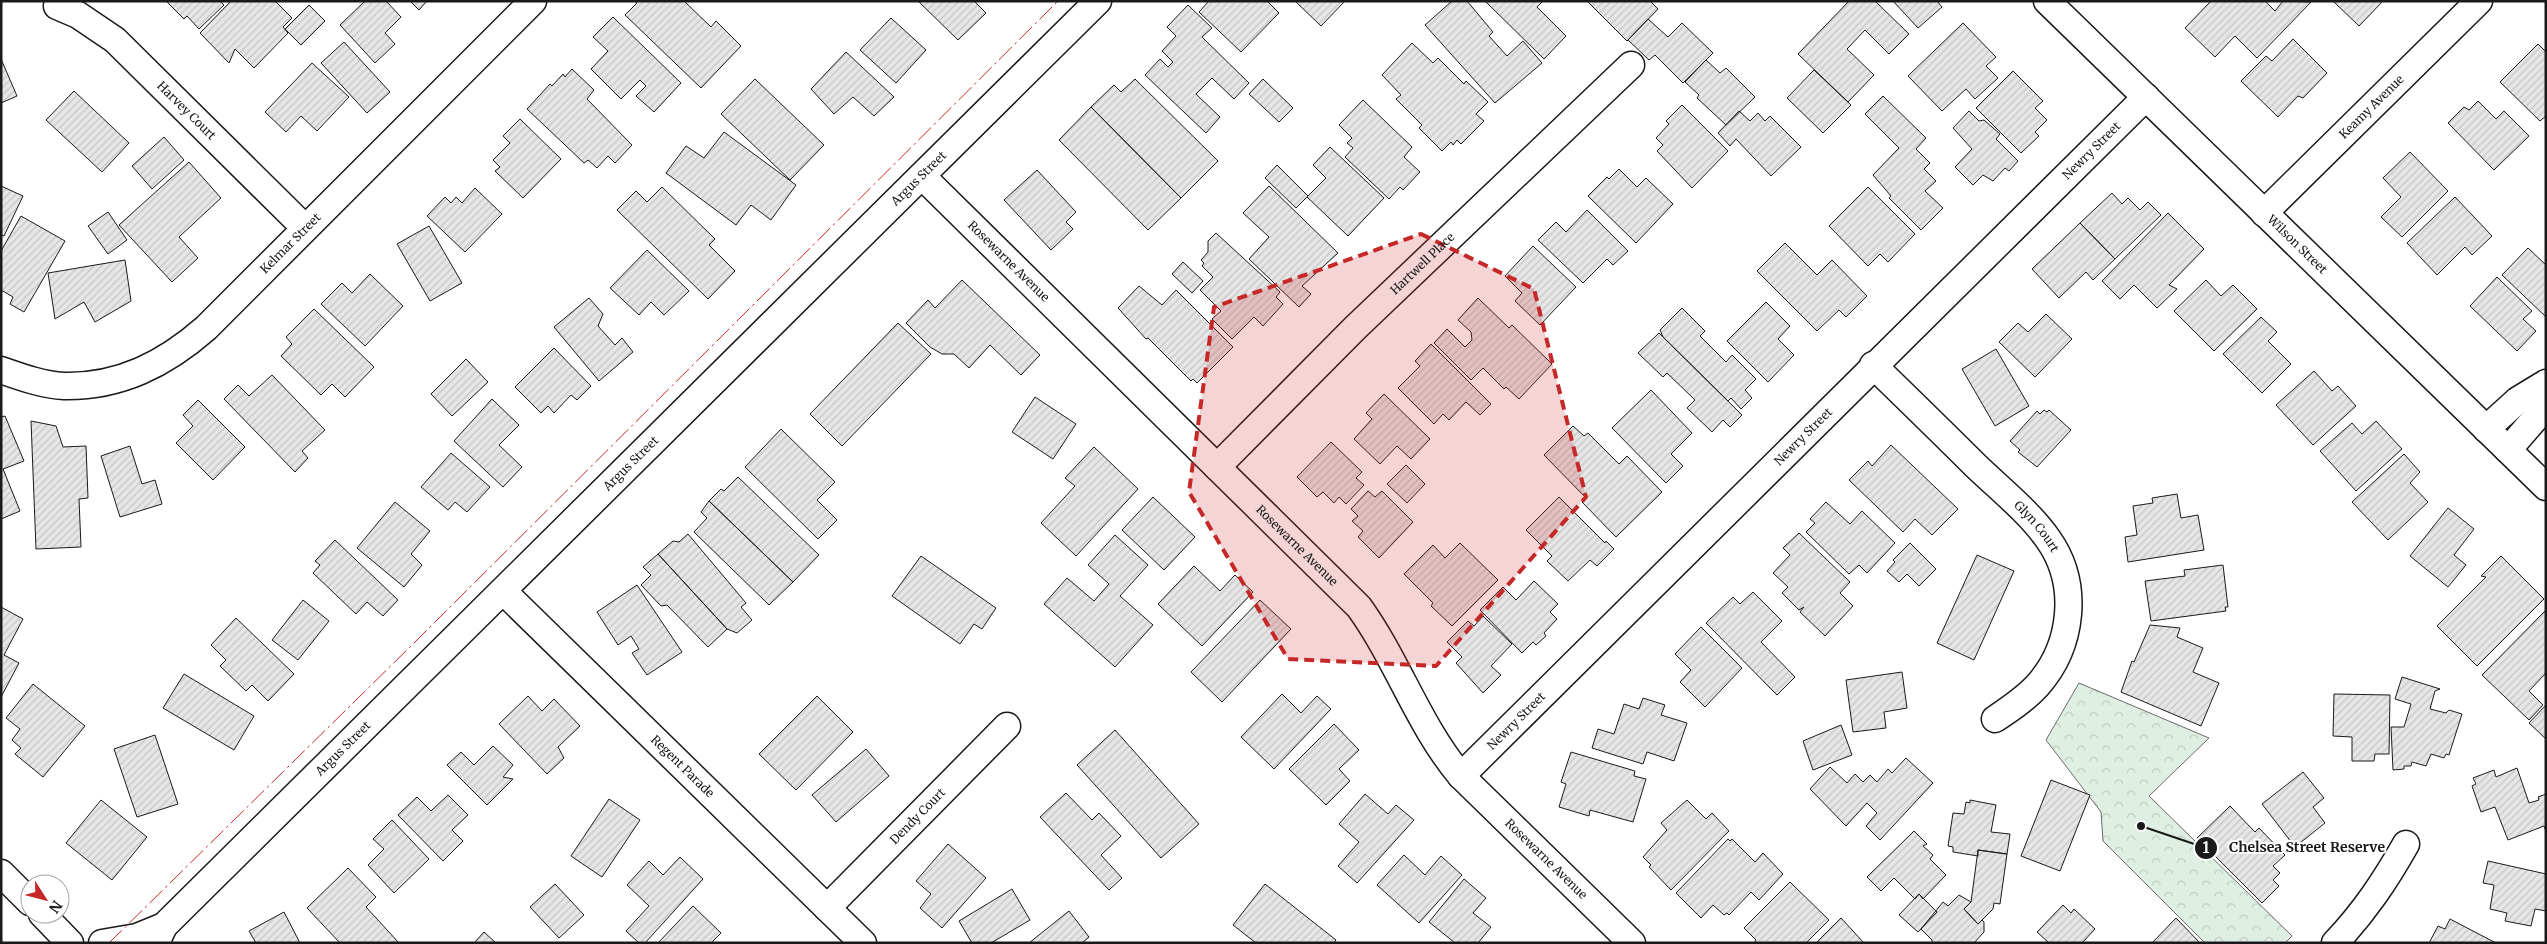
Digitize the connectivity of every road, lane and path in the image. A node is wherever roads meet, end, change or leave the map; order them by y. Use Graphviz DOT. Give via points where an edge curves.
graph roads {
  1 [pos="533,1"];
  2 [pos="1098,1"];
  3 [pos="2047,1"];
  4 [pos="2479,1"];
  5 [pos="57,6"];
  6 [pos="1631,65"];
  7 [pos="2146,98"];
  8 [pos="923,177"];
  9 [pos="2264,213"];
  10 [pos="305,228"];
  11 [pos="1873,365"];
  12 [pos="1,370"];
  13 [pos="2546,383"];
  14 [pos="2546,406"];
  15 [pos="2486,429"];
  16 [pos="2508,450"];
  17 [pos="1216,467"];
  18 [pos="2546,487"];
  19 [pos="503,591"];
  20 [pos="1996,719"];
  21 [pos="1007,726"];
  22 [pos="1461,776"];
  23 [pos="2406,844"];
  24 [pos="1,873"];
  25 [pos="20,892"];
  26 [pos="827,908"];
  27 [pos="54,924"];
  28 [pos="160,934"];
  29 [pos="76,942"];
  30 [pos="102,943"];
  31 [pos="863,943"];
  32 [pos="1632,943"];
  33 [pos="2335,943"];
  1 -- 10 [label="street, Kelmar Street"];
  2 -- 8 [label="street, Argus Street"];
  3 -- 7 [label="street, Wilson Street"];
  4 -- 9 [label="street, Keamy Avenue"];
  5 -- 10 [label="street, Harvey Court" via="78,15 115,40"];
  6 -- 17 [label="street, Hartwell Place" via="1355,328"];
  7 -- 9 [label="street, Wilson Street"];
  7 -- 11 [label="street, Newry Street"];
  8 -- 17 [label="street, Rosewarne Avenue"];
  8 -- 19 [label="street, Argus Street"];
  9 -- 15 [label="street, Wilson Street"];
  10 -- 12 [label="street, Kelmar Street" via="206,328 164,361 99,384 63,386"];
  11 -- 20 [label="street, Glyn Court" via="2032,521 2060,558 2070,603 2059,650 2036,688"];
  11 -- 22 [label="street, Newry Street"];
  13 -- 15 [label="street" via="2518,400"];
  14 -- 16 [label="street"];
  15 -- 16 [label="street, Wilson Street"];
  16 -- 18 [label="street, Wilson Street"];
  17 -- 22 [label="street, Rosewarne Avenue" via="1360,607 1428,732"];
  19 -- 26 [label="street, Regent Parade"];
  19 -- 28 [label="street, Argus Street"];
  21 -- 26 [label="street, Dendy Court"];
  22 -- 32 [label="street, Rosewarne Avenue"];
  23 -- 33 [label="street" via="2379,890"];
  24 -- 25 [label="street"];
  26 -- 31 [label="street, Regent Parade"];
  27 -- 29 [label="street"];
  28 -- 30 [label="street, Argus Street"];
}
